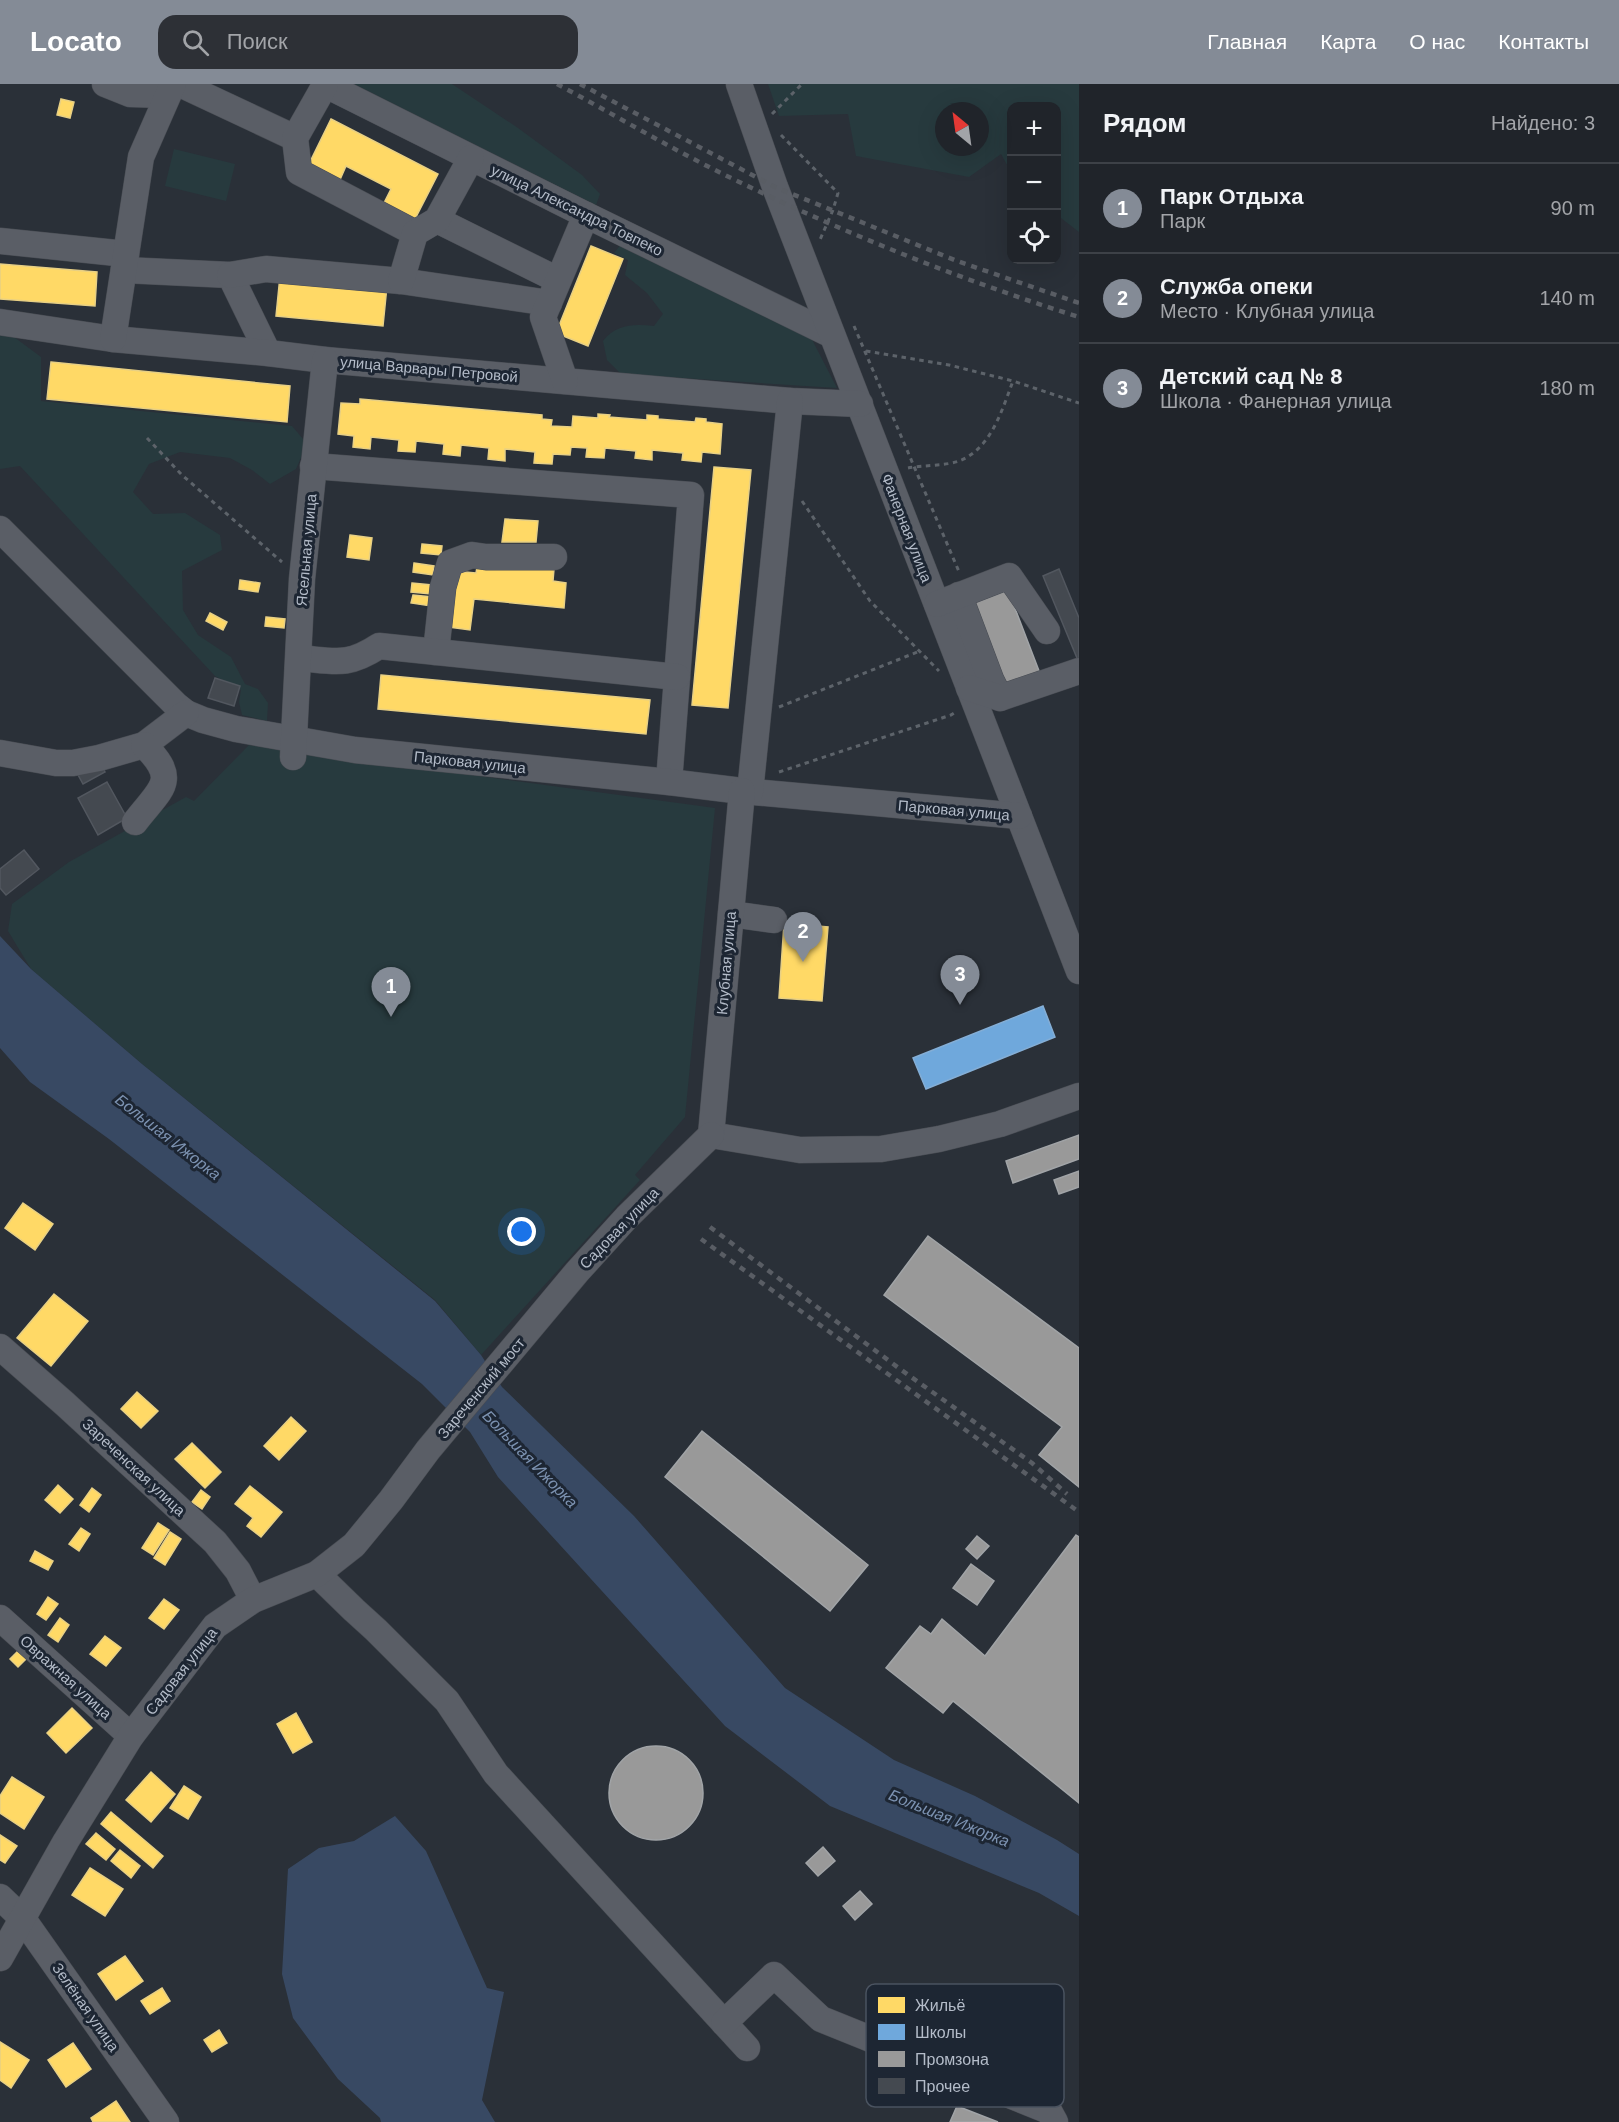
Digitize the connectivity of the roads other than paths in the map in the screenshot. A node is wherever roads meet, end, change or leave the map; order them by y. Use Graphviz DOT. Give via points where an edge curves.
graph roads {
  1 [pos="105,84"];
  2 [pos="324,84"];
  3 [pos="739,84"];
  4 [pos="173,88"];
  5 [pos="295,138"];
  6 [pos="471,158"];
  7 [pos="586,215"];
  8 [pos="437,220"];
  9 [pos="415,233"];
  10 [pos="0,241"];
  11 [pos="125,262"];
  12 [pos="230,275"];
  13 [pos="401,281"];
  14 [pos="553,292"];
  15 [pos="0,322"];
  16 [pos="842,327"];
  17 [pos="113,339"];
  18 [pos="268,353"];
  19 [pos="325,360"];
  20 [pos="565,381"];
  21 [pos="790,401"];
  22 [pos="860,404"];
  23 [pos="313,466"];
  24 [pos="0,529"];
  25 [pos="554,557"];
  26 [pos="954,597"];
  27 [pos="1047,631"];
  28 [pos="436,652"];
  29 [pos="299,658"];
  30 [pos="1079,671"];
  31 [pos="677,677"];
  32 [pos="983,691"];
  33 [pos="186,713"];
  34 [pos="144,745"];
  35 [pos="294,748"];
  36 [pos="0,753"];
  37 [pos="669,782"];
  38 [pos="748,788"];
  39 [pos="1018,816"];
  40 [pos="135,822"];
  41 [pos="731,914"];
  42 [pos="774,920"];
  43 [pos="1071,931"];
  44 [pos="1079,971"];
  45 [pos="1079,1096"];
  46 [pos="711,1135"];
  47 [pos="533,1326"];
  48 [pos="0,1347"];
  49 [pos="428,1450"];
  50 [pos="317,1574"];
  51 [pos="253,1600"];
  52 [pos="0,1618"];
  53 [pos="131,1736"];
  54 [pos="0,1897"];
  55 [pos="23,1919"];
  56 [pos="0,1958"];
  57 [pos="724,2023"];
  58 [pos="866,2037"];
  59 [pos="747,2048"];
  60 [pos="1039,2107"];
  61 [pos="166,2122"];
  62 [pos="1055,2122"];
  1 -- 4 [label="street" via="130,93"];
  2 -- 5 [label="street"];
  2 -- 6 [label="street, улица Александра Товпеко"];
  3 -- 16 [label="street, Фанерная улица" via="775,187"];
  4 -- 5 [label="street"];
  4 -- 11 [label="street" via="141,157"];
  5 -- 9 [label="street" via="299,172"];
  6 -- 7 [label="street, улица Александра Товпеко"];
  6 -- 8 [label="street"];
  7 -- 14 [label="street"];
  7 -- 16 [label="street, улица Александра Товпеко"];
  8 -- 9 [label="street"];
  8 -- 14 [label="street"];
  9 -- 13 [label="street"];
  10 -- 11 [label="street"];
  11 -- 12 [label="street"];
  11 -- 17 [label="street"];
  12 -- 13 [label="street" via="266,269"];
  12 -- 18 [label="street"];
  13 -- 14 [label="street"];
  14 -- 20 [label="street" via="543,317"];
  15 -- 17 [label="street, улица Варвары Петровой"];
  16 -- 22 [label="street, Фанерная улица"];
  17 -- 18 [label="street, улица Варвары Петровой"];
  18 -- 19 [label="street, улица Варвары Петровой"];
  19 -- 20 [label="street, улица Варвары Петровой"];
  19 -- 23 [label="street, Ясельная улица"];
  20 -- 21 [label="street, улица Варвары Петровой"];
  21 -- 22 [label="street, улица Варвары Петровой"];
  21 -- 38 [label="street, Клубная улица"];
  22 -- 26 [label="street, Фанерная улица" via="885,471"];
  23 -- 29 [label="street, Ясельная улица"];
  23 -- 31 [label="street" via="691,495"];
  24 -- 33 [label="street, Парковая улица"];
  25 -- 28 [label="street" via="472,555 450,563"];
  26 -- 27 [label="street" via="1009,576"];
  26 -- 32 [label="street, Фанерная улица"];
  28 -- 29 [label="street" via="379,646 345,662"];
  28 -- 31 [label="street"];
  29 -- 35 [label="street, Ясельная улица"];
  30 -- 32 [label="street"];
  31 -- 37 [label="street"];
  32 -- 39 [label="street, Фанерная улица"];
  33 -- 34 [label="street"];
  33 -- 35 [label="street, Парковая улица"];
  34 -- 36 [label="street" via="73,763"];
  34 -- 40 [label="street" via="159,760 164,779 162,788"];
  35 -- 37 [label="street, Парковая улица" via="355,750"];
  37 -- 38 [label="street, Парковая улица"];
  38 -- 39 [label="street, Парковая улица"];
  38 -- 41 [label="street, Клубная улица"];
  39 -- 43 [label="street, Фанерная улица"];
  41 -- 42 [label="street"];
  41 -- 46 [label="street, Клубная улица"];
  43 -- 44 [label="street, Фанерная улица"];
  45 -- 46 [label="street" via="1000,1124 881,1149 800,1150"];
  46 -- 47 [label="street, Садовая улица" via="613,1233"];
  47 -- 49 [label="street, Зареченский мост"];
  48 -- 51 [label="street, Зареченская улица" via="215,1542 238,1571"];
  49 -- 50 [label="street, Садовая улица" via="354,1545"];
  50 -- 51 [label="street, Садовая улица"];
  50 -- 57 [label="street" via="447,1701 496,1774"];
  51 -- 53 [label="street, Садовая улица" via="214,1626"];
  52 -- 53 [label="street, Овражная улица"];
  53 -- 55 [label="street, Садовая улица"];
  54 -- 55 [label="street, Зелёная улица"];
  55 -- 56 [label="street, Садовая улица"];
  55 -- 61 [label="street, Зелёная улица"];
  57 -- 58 [label="street" via="774,1975 821,2019"];
  57 -- 59 [label="street"];
  60 -- 62 [label="street" via="1049,2111"];
}
